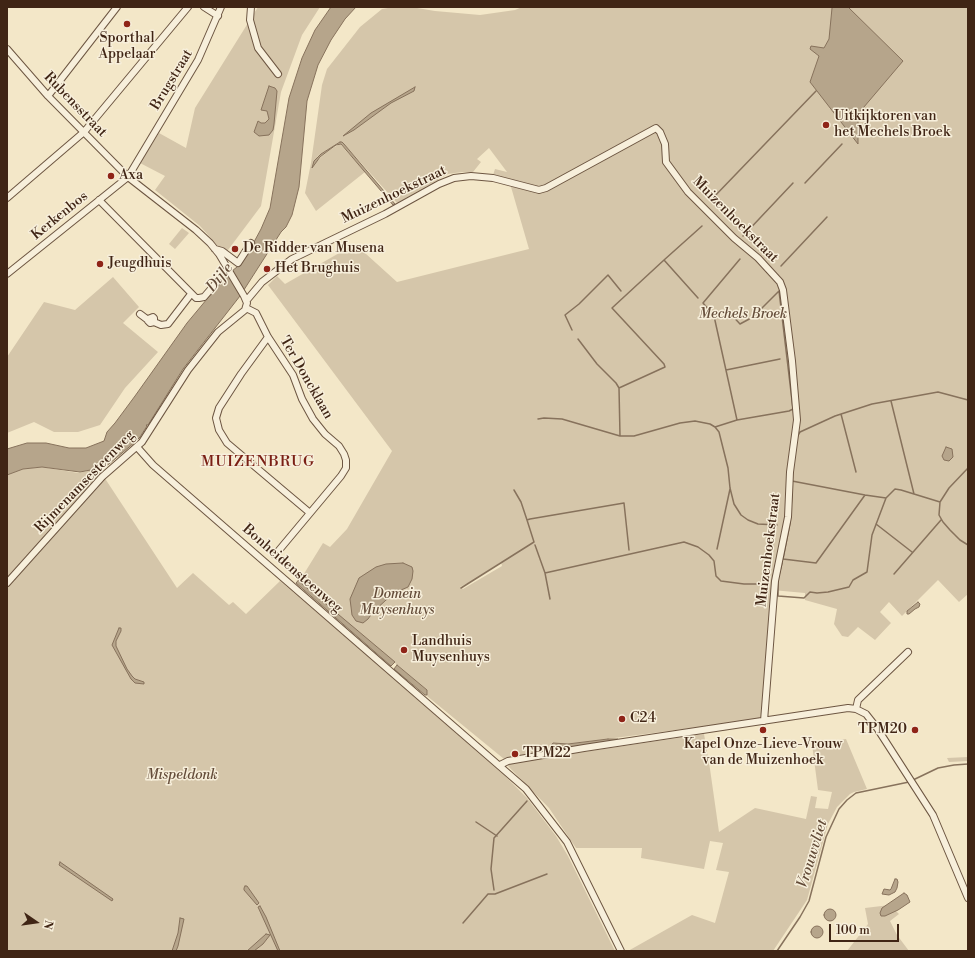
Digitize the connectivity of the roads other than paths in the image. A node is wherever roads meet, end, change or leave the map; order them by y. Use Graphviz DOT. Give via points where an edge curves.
graph roads {
  1 [pos="117,7"];
  2 [pos="188,7"];
  3 [pos="204,7"];
  4 [pos="221,7"];
  5 [pos="251,7"];
  6 [pos="218,16"];
  7 [pos="7,50"];
  8 [pos="278,74"];
  9 [pos="48,96"];
  10 [pos="84,132"];
  11 [pos="126,175"];
  12 [pos="7,198"];
  13 [pos="99,200"];
  14 [pos="251,243"];
  15 [pos="215,249"];
  16 [pos="228,270"];
  17 [pos="7,274"];
  18 [pos="192,294"];
  19 [pos="245,298"];
  20 [pos="246,308"];
  21 [pos="140,314"];
  22 [pos="268,337"];
  23 [pos="137,447"];
  24 [pos="310,512"];
  25 [pos="275,554"];
  26 [pos="7,583"];
  27 [pos="908,652"];
  28 [pos="856,709"];
  29 [pos="764,720"];
  30 [pos="500,765"];
  31 [pos="968,898"];
  32 [pos="621,951"];
  1 -- 9 [label="street"];
  2 -- 10 [label="street"];
  3 -- 6 [label="street"];
  4 -- 6 [label="street, Brugstraat"];
  5 -- 8 [label="street" via="250,20 258,48"];
  6 -- 11 [label="street, Brugstraat" via="198,60"];
  7 -- 9 [label="street, Rubensstraat"];
  9 -- 10 [label="street, Rubensstraat"];
  10 -- 11 [label="street, Rubensstraat"];
  10 -- 12 [label="street"];
  11 -- 13 [label="street, Kerkenbos"];
  11 -- 15 [label="street" via="204,236"];
  13 -- 17 [label="street, Kerkenbos"];
  13 -- 18 [label="street"];
  14 -- 15 [label="street" via="238,263"];
  15 -- 16 [label="street"];
  16 -- 18 [label="street" via="204,297 199,298"];
  16 -- 19 [label="street"];
  18 -- 21 [label="street" via="168,324 161,325"];
  19 -- 20 [label="street"];
  19 -- 29 [label="street, Muizenhoekstraat" via="292,259 385,214 439,184 454,178 471,176 493,178 539,190 656,128 665,144 666,162 688,192 758,258 780,282 783,290 797,420 790,472 788,517 775,581"];
  20 -- 22 [label="street, Ter Doncklaan" via="256,313"];
  20 -- 23 [label="street, Rijmenamsesteenweg" via="218,332 188,370"];
  22 -- 24 [label="street, Ter Doncklaan" via="293,375 313,419 339,446 346,460 346,468 341,476"];
  22 -- 24 [label="street" via="219,408 216,418 219,430 227,443"];
  23 -- 26 [label="street, Rijmenamsesteenweg" via="98,482"];
  23 -- 30 [label="street, Bonheidensteenweg" via="153,465"];
  24 -- 25 [label="street, Ter Doncklaan"];
  27 -- 28 [label="street" via="858,700"];
  28 -- 29 [label="street"];
  28 -- 31 [label="street" via="862,711 875,724 934,815"];
  29 -- 30 [label="street" via="584,748 508,761"];
  30 -- 32 [label="street, Bonheidensteenweg" via="526,789 567,842"];
}
